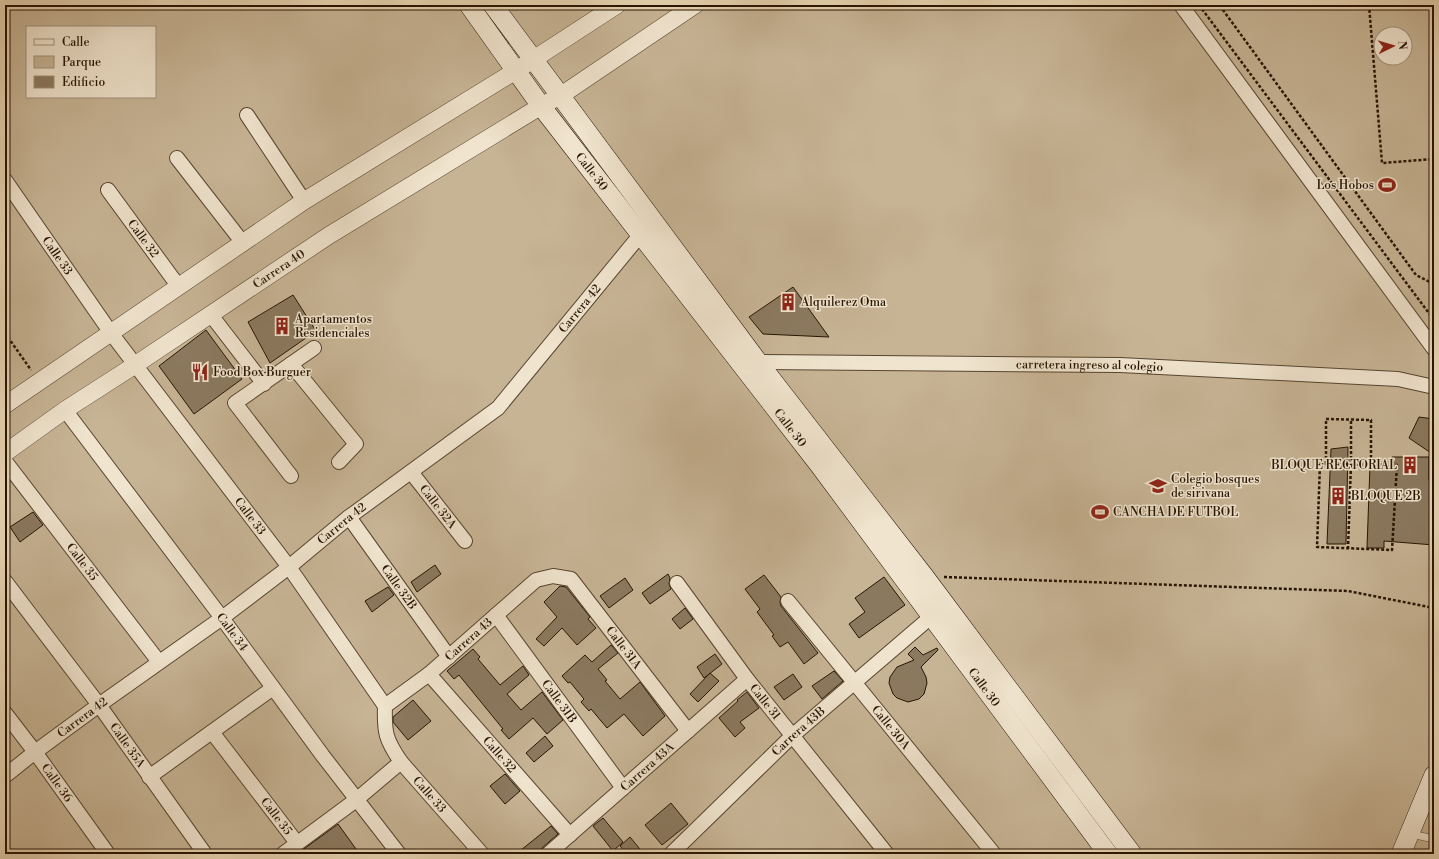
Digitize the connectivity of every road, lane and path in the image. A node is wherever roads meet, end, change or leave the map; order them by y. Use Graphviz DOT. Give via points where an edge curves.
graph roads {
  1 [pos="468,5"];
  2 [pos="493,5"];
  3 [pos="617,5"];
  4 [pos="695,5"];
  5 [pos="1181,5"];
  6 [pos="1199,5"];
  7 [pos="1221,5"];
  8 [pos="1369,5"];
  9 [pos="534,59"];
  10 [pos="517,70"];
  11 [pos="560,96"];
  12 [pos="541,106"];
  13 [pos="247,115"];
  14 [pos="177,158"];
  15 [pos="1434,159"];
  16 [pos="5,180"];
  17 [pos="108,190"];
  18 [pos="304,201"];
  19 [pos="641,234"];
  20 [pos="243,243"];
  21 [pos="1434,284"];
  22 [pos="179,287"];
  23 [pos="211,315"];
  24 [pos="1434,320"];
  25 [pos="5,333"];
  26 [pos="111,333"];
  27 [pos="314,348"];
  28 [pos="1434,349"];
  29 [pos="291,364"];
  30 [pos="136,365"];
  31 [pos="753,366"];
  32 [pos="39,382"];
  33 [pos="264,384"];
  34 [pos="1434,387"];
  35 [pos="5,405"];
  36 [pos="64,410"];
  37 [pos="1351,419"];
  38 [pos="5,453"];
  39 [pos="5,461"];
  40 [pos="340,462"];
  41 [pos="1326,464"];
  42 [pos="1351,464"];
  43 [pos="1371,465"];
  44 [pos="411,472"];
  45 [pos="291,476"];
  46 [pos="349,517"];
  47 [pos="465,541"];
  48 [pos="1348,549"];
  49 [pos="289,567"];
  50 [pos="553,576"];
  51 [pos="924,576"];
  52 [pos="5,581"];
  53 [pos="677,583"];
  54 [pos="788,601"];
  55 [pos="1434,608"];
  56 [pos="496,615"];
  57 [pos="932,616"];
  58 [pos="222,618"];
  59 [pos="448,657"];
  60 [pos="159,662"];
  61 [pos="429,674"];
  62 [pos="747,679"];
  63 [pos="854,684"];
  64 [pos="273,688"];
  65 [pos="99,705"];
  66 [pos="385,706"];
  67 [pos="5,713"];
  68 [pos="688,731"];
  69 [pos="212,732"];
  70 [pos="792,736"];
  71 [pos="35,752"];
  72 [pos="401,762"];
  73 [pos="1434,774"];
  74 [pos="5,776"];
  75 [pos="149,777"];
  76 [pos="623,788"];
  77 [pos="356,800"];
  78 [pos="1409,834"];
  79 [pos="570,835"];
  80 [pos="1434,839"];
  81 [pos="297,843"];
  82 [pos="108,854"];
  83 [pos="205,854"];
  84 [pos="283,854"];
  85 [pos="399,854"];
  86 [pos="482,854"];
  87 [pos="548,854"];
  88 [pos="671,854"];
  89 [pos="887,854"];
  90 [pos="994,854"];
  91 [pos="1108,854"];
  92 [pos="1132,854"];
  93 [pos="1401,854"];
  1 -- 10 [label="main road, Calle 30"];
  2 -- 9 [label="main road, Calle 30"];
  3 -- 9 [label="street"];
  4 -- 11 [label="street, Carrera 40"];
  5 -- 28 [label="street"];
  6 -- 24 [label="path"];
  7 -- 21 [label="path" via="1416,275"];
  8 -- 15 [label="path" via="1382,163"];
  9 -- 10 [label="street"];
  9 -- 11 [label="main road, Calle 30"];
  10 -- 12 [label="main road, Calle 30"];
  10 -- 18 [label="street"];
  11 -- 12 [label="street, Carrera 40"];
  11 -- 31 [label="main road, Calle 30"];
  12 -- 19 [label="main road, Calle 30"];
  12 -- 23 [label="street, Carrera 40" via="328,236"];
  13 -- 18 [label="street"];
  14 -- 20 [label="street"];
  16 -- 26 [label="street, Calle 33"];
  17 -- 22 [label="street, Calle 32"];
  18 -- 20 [label="street"];
  19 -- 31 [label="main road, Calle 30"];
  19 -- 44 [label="street, Carrera 42" via="498,408"];
  20 -- 22 [label="street"];
  22 -- 26 [label="street"];
  23 -- 30 [label="street, Carrera 40"];
  23 -- 33 [label="street"];
  25 -- 32 [label="path"];
  26 -- 30 [label="street, Calle 33"];
  26 -- 32 [label="street"];
  27 -- 29 [label="street"];
  29 -- 33 [label="street"];
  29 -- 40 [label="street" via="356,444"];
  30 -- 36 [label="street, Carrera 40"];
  30 -- 49 [label="street, Calle 33"];
  31 -- 34 [label="street, carretera ingreso al colegio" via="1120,365 1398,379"];
  31 -- 51 [label="main road, Calle 30"];
  31 -- 57 [label="main road, Calle 30" via="815,459"];
  32 -- 35 [label="street"];
  33 -- 45 [label="street" via="235,404"];
  36 -- 38 [label="street, Carrera 40"];
  36 -- 58 [label="street, Calle 34"];
  37 -- 41 [label="path" via="1326,419"];
  37 -- 42 [label="path"];
  37 -- 43 [label="path" via="1371,420"];
  39 -- 60 [label="street, Calle 35"];
  41 -- 42 [label="path"];
  41 -- 48 [label="path" via="1320,464 1317,547"];
  42 -- 43 [label="path"];
  42 -- 48 [label="path"];
  43 -- 48 [label="path" via="1397,465 1392,550"];
  44 -- 46 [label="street, Carrera 42"];
  44 -- 47 [label="street, Calle 32A"];
  46 -- 49 [label="street, Carrera 42"];
  46 -- 59 [label="street, Calle 32B"];
  49 -- 58 [label="street, Carrera 42"];
  49 -- 66 [label="street, Calle 33"];
  50 -- 56 [label="street, Carrera 43" via="536,580"];
  50 -- 68 [label="street, Calle 31A" via="571,579"];
  51 -- 55 [label="path" via="1348,591"];
  51 -- 92 [label="main road, Calle 30"];
  52 -- 65 [label="street, Calle 35A"];
  53 -- 62 [label="street, Calle 31"];
  54 -- 63 [label="street, Calle 30A"];
  56 -- 59 [label="street, Carrera 43"];
  56 -- 76 [label="street, Calle 31B"];
  57 -- 63 [label="street, Carrera 43B"];
  57 -- 91 [label="main road, Calle 30"];
  58 -- 60 [label="street, Carrera 42"];
  58 -- 64 [label="street, Calle 34"];
  59 -- 61 [label="street, Carrera 43"];
  60 -- 65 [label="street, Carrera 42"];
  61 -- 66 [label="street, Carrera 43"];
  61 -- 79 [label="street, Calle 32"];
  62 -- 68 [label="street, Carrera 43A"];
  62 -- 70 [label="street, Calle 31"];
  63 -- 70 [label="street, Carrera 43B"];
  63 -- 90 [label="street, Calle 30A"];
  64 -- 69 [label="street"];
  64 -- 77 [label="street, Calle 34"];
  65 -- 71 [label="street, Carrera 42"];
  65 -- 75 [label="street, Calle 35A"];
  66 -- 72 [label="street, Calle 33" via="387,737"];
  67 -- 71 [label="street, Calle 36"];
  68 -- 76 [label="street, Carrera 43A"];
  69 -- 75 [label="street"];
  69 -- 81 [label="street, Calle 35"];
  70 -- 88 [label="street, Carrera 43B"];
  70 -- 89 [label="street, Calle 31"];
  71 -- 74 [label="street, Carrera 42"];
  71 -- 82 [label="street, Calle 36"];
  72 -- 77 [label="street"];
  72 -- 86 [label="street, Calle 33"];
  73 -- 78 [label="main road"];
  75 -- 83 [label="street, Calle 35A"];
  76 -- 79 [label="street, Carrera 43A"];
  77 -- 81 [label="street"];
  77 -- 85 [label="street, Calle 34"];
  78 -- 80 [label="lane"];
  78 -- 93 [label="main road"];
  79 -- 87 [label="street, Carrera 43A"];
  81 -- 84 [label="street"];
}
